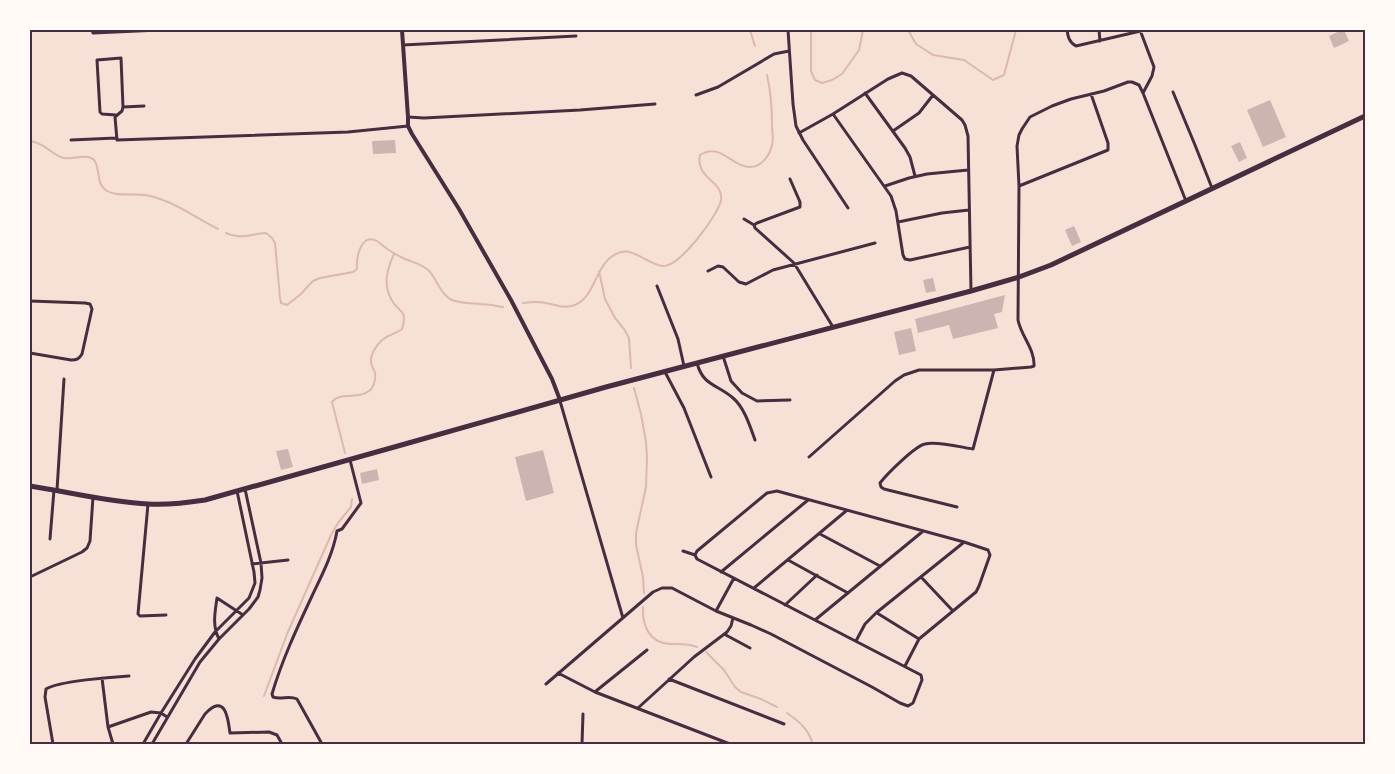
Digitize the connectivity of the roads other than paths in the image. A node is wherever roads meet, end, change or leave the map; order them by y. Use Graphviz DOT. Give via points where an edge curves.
graph roads {
  1 [pos="92,30"];
  2 [pos="140,30"];
  3 [pos="160,30"];
  4 [pos="402,30"];
  5 [pos="788,30"];
  6 [pos="1067,30"];
  7 [pos="1099,30"];
  8 [pos="1146,30"];
  9 [pos="1140,31"];
  10 [pos="576,36"];
  11 [pos="1100,41"];
  12 [pos="403,45"];
  13 [pos="789,51"];
  14 [pos="1172,92"];
  15 [pos="865,93"];
  16 [pos="1143,93"];
  17 [pos="1091,94"];
  18 [pos="696,95"];
  19 [pos="933,95"];
  20 [pos="655,104"];
  21 [pos="144,106"];
  22 [pos="123,107"];
  23 [pos="833,114"];
  24 [pos="116,115"];
  25 [pos="1365,116"];
  26 [pos="408,117"];
  27 [pos="408,126"];
  28 [pos="893,131"];
  29 [pos="799,133"];
  30 [pos="116,138"];
  31 [pos="71,140"];
  32 [pos="968,170"];
  33 [pos="916,176"];
  34 [pos="790,179"];
  35 [pos="885,186"];
  36 [pos="1019,186"];
  37 [pos="1212,189"];
  38 [pos="1186,201"];
  39 [pos="848,208"];
  40 [pos="969,210"];
  41 [pos="744,220"];
  42 [pos="898,222"];
  43 [pos="754,225"];
  44 [pos="875,243"];
  45 [pos="970,247"];
  46 [pos="794,264"];
  47 [pos="708,271"];
  48 [pos="1019,277"];
  49 [pos="657,286"];
  50 [pos="971,291"];
  51 [pos="30,301"];
  52 [pos="833,327"];
  53 [pos="30,353"];
  54 [pos="723,356"];
  55 [pos="697,363"];
  56 [pos="684,366"];
  57 [pos="994,370"];
  58 [pos="664,371"];
  59 [pos="64,379"];
  60 [pos="560,400"];
  61 [pos="790,400"];
  62 [pos="756,440"];
  63 [pos="809,457"];
  64 [pos="350,460"];
  65 [pos="711,477"];
  66 [pos="30,486"];
  67 [pos="246,489"];
  68 [pos="56,490"];
  69 [pos="237,491"];
  70 [pos="93,496"];
  71 [pos="809,499"];
  72 [pos="148,504"];
  73 [pos="957,507"];
  74 [pos="250,510"];
  75 [pos="847,510"];
  76 [pos="241,512"];
  77 [pos="252,523"];
  78 [pos="244,525"];
  79 [pos="923,532"];
  80 [pos="820,534"];
  81 [pos="50,539"];
  82 [pos="964,542"];
  83 [pos="684,551"];
  84 [pos="695,555"];
  85 [pos="288,560"];
  86 [pos="788,560"];
  87 [pos="260,563"];
  88 [pos="252,564"];
  89 [pos="880,566"];
  90 [pos="721,572"];
  91 [pos="817,576"];
  92 [pos="30,577"];
  93 [pos="920,577"];
  94 [pos="734,578"];
  95 [pos="754,588"];
  96 [pos="848,593"];
  97 [pos="785,605"];
  98 [pos="237,611"];
  99 [pos="716,611"];
  100 [pos="953,611"];
  101 [pos="876,613"];
  102 [pos="243,615"];
  103 [pos="166,616"];
  104 [pos="623,618"];
  105 [pos="733,618"];
  106 [pos="815,620"];
  107 [pos="215,632"];
  108 [pos="724,634"];
  109 [pos="918,639"];
  110 [pos="218,640"];
  111 [pos="856,641"];
  112 [pos="750,648"];
  113 [pos="647,650"];
  114 [pos="905,666"];
  115 [pos="558,674"];
  116 [pos="129,676"];
  117 [pos="102,678"];
  118 [pos="669,679"];
  119 [pos="546,684"];
  120 [pos="595,692"];
  121 [pos="638,708"];
  122 [pos="161,713"];
  123 [pos="584,714"];
  124 [pos="167,717"];
  125 [pos="784,724"];
  126 [pos="108,727"];
  127 [pos="53,744"];
  128 [pos="113,744"];
  129 [pos="143,744"];
  130 [pos="152,744"];
  131 [pos="186,744"];
  132 [pos="282,744"];
  133 [pos="322,744"];
  134 [pos="582,744"];
  135 [pos="730,744"];
  1 -- 2 [label="street" via="93,34"];
  2 -- 3 [label="street"];
  4 -- 12 [label="street"];
  5 -- 13 [label="street"];
  6 -- 11 [label="street" via="1069,40 1076,46"];
  7 -- 11 [label="street"];
  8 -- 9 [label="street"];
  9 -- 11 [label="street"];
  9 -- 16 [label="street" via="1154,67"];
  10 -- 12 [label="street"];
  12 -- 26 [label="street"];
  13 -- 18 [label="street" via="774,54 718,87"];
  13 -- 29 [label="street" via="794,116"];
  14 -- 37 [label="street"];
  15 -- 19 [label="street" via="904,73"];
  15 -- 23 [label="street"];
  15 -- 28 [label="street"];
  16 -- 17 [label="street" via="1139,85 1128,82"];
  16 -- 38 [label="street"];
  17 -- 36 [label="street" via="1052,106 1026,121 1018,140"];
  17 -- 36 [label="street" via="1108,150"];
  19 -- 28 [label="street" via="919,113"];
  19 -- 32 [label="street" via="966,124"];
  20 -- 26 [label="street" via="561,112"];
  21 -- 22 [label="street"];
  22 -- 24 [label="street"];
  22 -- 24 [label="street" via="121,58 97,60 100,112"];
  23 -- 29 [label="street"];
  23 -- 35 [label="street"];
  24 -- 30 [label="street"];
  25 -- 37 [label="main road"];
  26 -- 27 [label="street"];
  27 -- 30 [label="street" via="320,133"];
  27 -- 60 [label="street" via="511,300"];
  28 -- 33 [label="street" via="910,157"];
  29 -- 39 [label="street"];
  30 -- 31 [label="street"];
  32 -- 33 [label="street"];
  32 -- 40 [label="street"];
  33 -- 35 [label="street"];
  34 -- 43 [label="street" via="800,207"];
  35 -- 42 [label="street"];
  36 -- 48 [label="street"];
  37 -- 38 [label="main road"];
  38 -- 48 [label="main road" via="1052,265"];
  40 -- 42 [label="street" via="942,212"];
  40 -- 45 [label="street"];
  41 -- 43 [label="street"];
  42 -- 45 [label="street" via="902,255 907,260"];
  43 -- 46 [label="street"];
  44 -- 46 [label="street"];
  45 -- 50 [label="street"];
  46 -- 47 [label="street" via="768,272 746,284 739,282 723,267"];
  46 -- 52 [label="street"];
  48 -- 50 [label="main road"];
  48 -- 57 [label="street" via="1018,320 1034,356 1034,366"];
  49 -- 56 [label="street" via="678,338"];
  50 -- 52 [label="main road"];
  51 -- 53 [label="street" via="85,302 92,306 82,354 78,359"];
  52 -- 54 [label="main road"];
  54 -- 55 [label="main road"];
  54 -- 61 [label="street" via="731,381 742,393 757,400"];
  55 -- 56 [label="main road"];
  55 -- 62 [label="street" via="702,377 734,398"];
  56 -- 58 [label="main road"];
  57 -- 63 [label="street" via="918,370 904,375"];
  57 -- 73 [label="street" via="973,449 924,444 880,483 884,489"];
  58 -- 60 [label="main road"];
  58 -- 65 [label="street" via="684,408"];
  59 -- 68 [label="street"];
  60 -- 64 [label="main road"];
  60 -- 104 [label="street"];
  64 -- 67 [label="main road"];
  64 -- 133 [label="street" via="361,503 338,531 272,694 276,698 297,698"];
  66 -- 68 [label="main road"];
  67 -- 69 [label="main road"];
  67 -- 74 [label="street"];
  68 -- 70 [label="main road"];
  68 -- 81 [label="street"];
  69 -- 72 [label="main road" via="205,500"];
  69 -- 76 [label="street"];
  70 -- 72 [label="main road"];
  70 -- 92 [label="street" via="87,548"];
  71 -- 75 [label="street"];
  71 -- 84 [label="street" via="777,491 767,493"];
  71 -- 90 [label="street"];
  72 -- 103 [label="street" via="138,614"];
  74 -- 76 [label="street"];
  74 -- 77 [label="street"];
  75 -- 79 [label="street"];
  75 -- 80 [label="street"];
  76 -- 78 [label="street"];
  77 -- 78 [label="street"];
  77 -- 87 [label="street"];
  78 -- 88 [label="street"];
  79 -- 82 [label="street"];
  79 -- 89 [label="street"];
  80 -- 86 [label="street"];
  80 -- 89 [label="street"];
  82 -- 93 [label="street"];
  82 -- 100 [label="street" via="986,549 990,556 979,586"];
  83 -- 84 [label="street"];
  84 -- 90 [label="street" via="697,560"];
  85 -- 87 [label="street"];
  86 -- 91 [label="street"];
  86 -- 95 [label="street"];
  87 -- 88 [label="street"];
  87 -- 102 [label="street" via="260,590"];
  88 -- 98 [label="street" via="254,588"];
  89 -- 96 [label="street"];
  90 -- 94 [label="street"];
  91 -- 96 [label="street"];
  91 -- 97 [label="street"];
  93 -- 100 [label="street"];
  93 -- 101 [label="street"];
  94 -- 95 [label="street"];
  94 -- 99 [label="street"];
  95 -- 97 [label="street"];
  96 -- 106 [label="street"];
  97 -- 106 [label="street"];
  98 -- 102 [label="street"];
  98 -- 107 [label="street"];
  98 -- 107 [label="street" via="217,598"];
  99 -- 104 [label="street" via="672,588 662,588"];
  99 -- 105 [label="street"];
  100 -- 109 [label="street"];
  101 -- 109 [label="street"];
  101 -- 111 [label="street" via="865,624"];
  102 -- 110 [label="street"];
  104 -- 115 [label="street"];
  105 -- 108 [label="street"];
  105 -- 114 [label="street" via="772,634 900,703 910,705 922,676"];
  106 -- 111 [label="street"];
  107 -- 110 [label="street"];
  107 -- 122 [label="street"];
  108 -- 112 [label="street"];
  108 -- 118 [label="street"];
  109 -- 114 [label="street"];
  110 -- 124 [label="street" via="200,662"];
  111 -- 114 [label="street"];
  113 -- 120 [label="street"];
  115 -- 119 [label="street"];
  115 -- 120 [label="street"];
  116 -- 117 [label="street"];
  117 -- 126 [label="street"];
  117 -- 127 [label="street" via="46,689"];
  118 -- 121 [label="street"];
  118 -- 125 [label="street"];
  120 -- 121 [label="street"];
  121 -- 135 [label="street"];
  122 -- 124 [label="street"];
  122 -- 126 [label="street" via="150,712"];
  122 -- 129 [label="street"];
  123 -- 134 [label="street"];
  124 -- 130 [label="street"];
  126 -- 128 [label="street"];
  131 -- 132 [label="street" via="208,710 220,707 228,715 230,733 269,732 276,735"];
}
